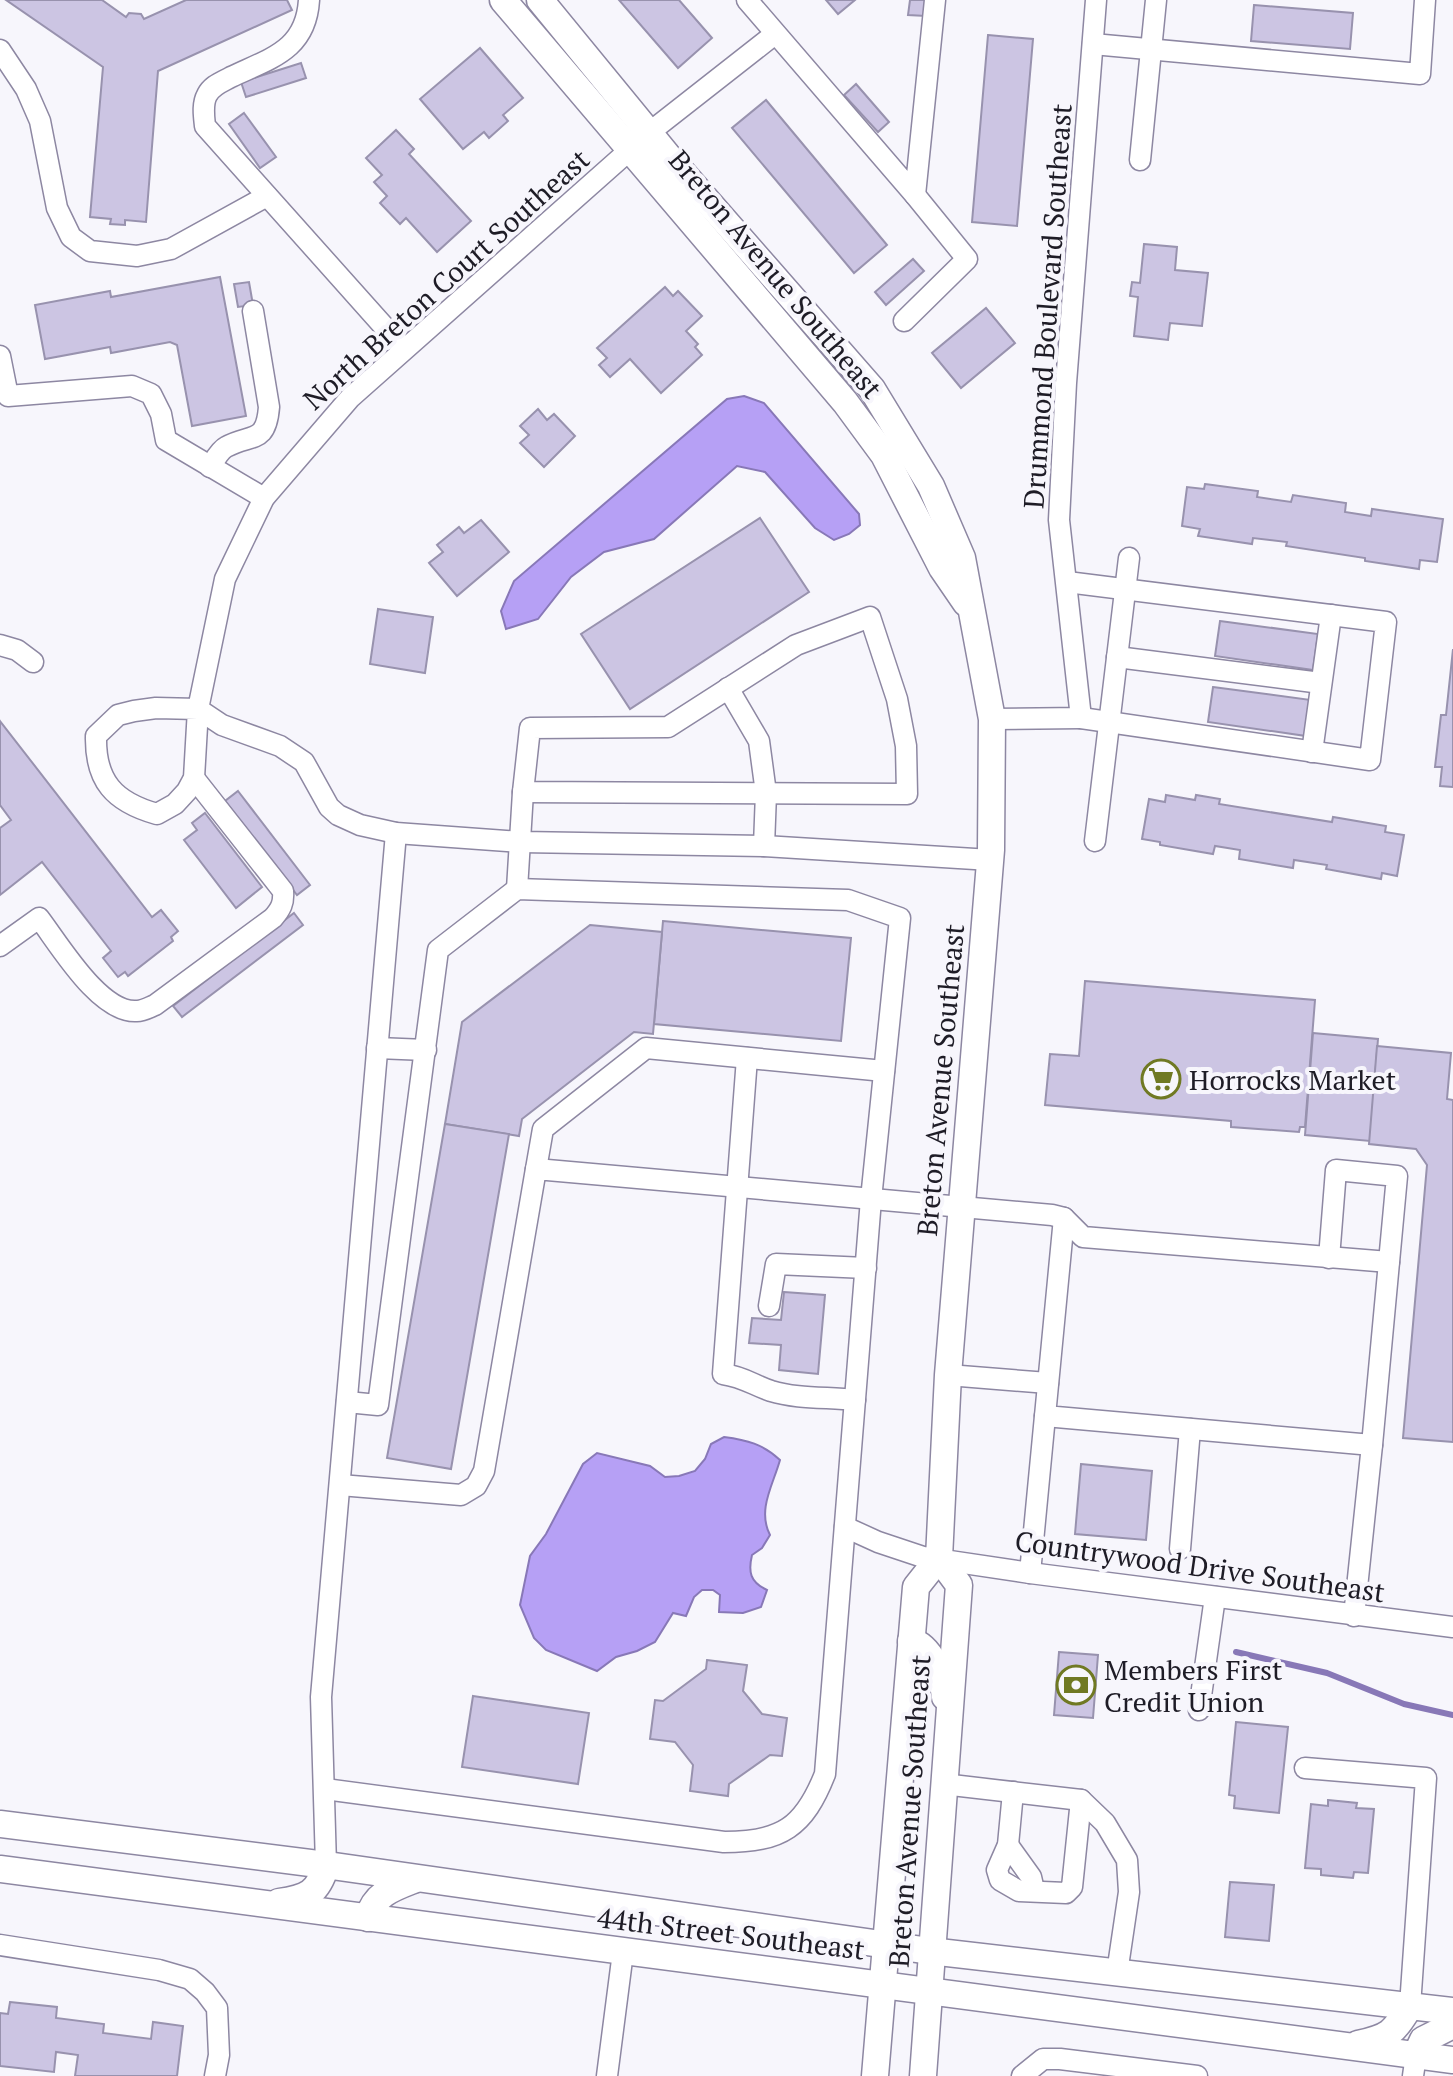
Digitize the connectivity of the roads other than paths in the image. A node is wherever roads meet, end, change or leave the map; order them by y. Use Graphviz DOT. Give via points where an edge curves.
graph roads {
  1 [pos="309,0"];
  2 [pos="503,0"];
  3 [pos="540,0"];
  4 [pos="747,0"];
  5 [pos="935,0"];
  6 [pos="1096,0"];
  7 [pos="1156,0"];
  8 [pos="1425,0"];
  9 [pos="775,34"];
  10 [pos="1093,44"];
  11 [pos="0,50"];
  12 [pos="1152,50"];
  13 [pos="650,132"];
  14 [pos="629,150"];
  15 [pos="1140,160"];
  16 [pos="915,195"];
  17 [pos="267,196"];
  18 [pos="253,311"];
  19 [pos="904,321"];
  20 [pos="404,349"];
  21 [pos="0,356"];
  22 [pos="210,467"];
  23 [pos="264,498"];
  24 [pos="1129,558"];
  25 [pos="1067,582"];
  26 [pos="1126,589"];
  27 [pos="970,609"];
  28 [pos="1331,615"];
  29 [pos="0,645"];
  30 [pos="1117,657"];
  31 [pos="33,662"];
  32 [pos="1321,683"];
  33 [pos="728,688"];
  34 [pos="198,709"];
  35 [pos="1081,718"];
  36 [pos="992,719"];
  37 [pos="1110,723"];
  38 [pos="1312,752"];
  39 [pos="194,778"];
  40 [pos="523,792"];
  41 [pos="766,793"];
  42 [pos="396,833"];
  43 [pos="1095,841"];
  44 [pos="521,842"];
  45 [pos="764,846"];
  46 [pos="991,860"];
  47 [pos="517,889"];
  48 [pos="0,946"];
  49 [pos="377,1048"];
  50 [pos="426,1050"];
  51 [pos="747,1058"];
  52 [pos="884,1071"];
  53 [pos="536,1169"];
  54 [pos="737,1187"];
  55 [pos="871,1199"];
  56 [pos="962,1207"];
  57 [pos="1064,1218"];
  58 [pos="1329,1258"];
  59 [pos="1389,1262"];
  60 [pos="866,1268"];
  61 [pos="769,1306"];
  62 [pos="948,1375"];
  63 [pos="1048,1383"];
  64 [pos="855,1400"];
  65 [pos="347,1402"];
  66 [pos="1045,1416"];
  67 [pos="1190,1429"];
  68 [pos="1372,1445"];
  69 [pos="340,1485"];
  70 [pos="845,1527"];
  71 [pos="1180,1549"];
  72 [pos="939,1558"];
  73 [pos="1030,1573"];
  74 [pos="1215,1597"];
  75 [pos="1354,1616"];
  76 [pos="1453,1627"];
  77 [pos="911,1641"];
  78 [pos="1199,1710"];
  79 [pos="948,1725"];
  80 [pos="1305,1768"];
  81 [pos="943,1784"];
  82 [pos="325,1789"];
  83 [pos="1013,1792"];
  84 [pos="1081,1800"];
  85 [pos="0,1824"];
  86 [pos="1008,1845"];
  87 [pos="326,1865"];
  88 [pos="0,1869"];
  89 [pos="420,1878"];
  90 [pos="1034,1890"];
  91 [pos="264,1904"];
  92 [pos="368,1918"];
  93 [pos="0,1945"];
  94 [pos="886,1945"];
  95 [pos="930,1951"];
  96 [pos="623,1952"];
  97 [pos="1117,1973"];
  98 [pos="883,1986"];
  99 [pos="928,1992"];
  100 [pos="1410,2006"];
  101 [pos="1453,2011"];
  102 [pos="1453,2025"];
  103 [pos="1347,2046"];
  104 [pos="1453,2061"];
  105 [pos="1414,2066"];
  106 [pos="1107,2070"];
  107 [pos="215,2076"];
  108 [pos="607,2076"];
  109 [pos="875,2076"];
  110 [pos="923,2076"];
  111 [pos="1022,2076"];
  112 [pos="1197,2076"];
  113 [pos="1451,2076"];
  1 -- 17 [label="street" via="295,43 215,85 206,96 205,126"];
  2 -- 14 [label="main road, Breton Avenue Southeast"];
  3 -- 13 [label="main road, Breton Avenue Southeast"];
  4 -- 9 [label="street"];
  5 -- 16 [label="street"];
  6 -- 10 [label="street, Drummond Boulevard Southeast"];
  7 -- 12 [label="street"];
  8 -- 12 [label="street" via="1420,74"];
  9 -- 13 [label="street, North Breton Court Southeast"];
  9 -- 16 [label="street"];
  10 -- 12 [label="street"];
  10 -- 25 [label="street, Drummond Boulevard Southeast" via="1059,520"];
  11 -- 17 [label="street" via="40,121 57,208 71,237 90,251 137,256 171,249"];
  12 -- 15 [label="street"];
  13 -- 14 [label="street, North Breton Court Southeast"];
  13 -- 27 [label="main road, Breton Avenue Southeast" via="872,389 946,516 962,558"];
  14 -- 20 [label="street, North Breton Court Southeast"];
  14 -- 27 [label="main road, Breton Avenue Southeast" via="853,412 884,455 942,568"];
  16 -- 19 [label="street" via="967,259"];
  17 -- 20 [label="street"];
  18 -- 22 [label="street" via="268,422 260,434 225,447"];
  20 -- 23 [label="street, North Breton Court Southeast" via="350,398"];
  21 -- 22 [label="street" via="8,396 132,386 151,394 166,440"];
  22 -- 23 [label="street"];
  23 -- 34 [label="street, North Breton Court Southeast" via="225,579"];
  24 -- 26 [label="street"];
  25 -- 26 [label="street"];
  25 -- 35 [label="street, Drummond Boulevard Southeast"];
  26 -- 28 [label="street"];
  26 -- 30 [label="street"];
  27 -- 36 [label="main road, Breton Avenue Southeast"];
  28 -- 32 [label="street"];
  28 -- 38 [label="street" via="1386,622 1370,760"];
  29 -- 31 [label="street"];
  30 -- 32 [label="street"];
  30 -- 37 [label="street"];
  32 -- 38 [label="street"];
  33 -- 40 [label="street" via="668,727 530,728"];
  33 -- 41 [label="street" via="759,741"];
  33 -- 41 [label="street" via="796,645 870,617 897,699 906,746 907,794"];
  34 -- 39 [label="street"];
  34 -- 39 [label="street" via="156,708 118,715 96,736 95,757 108,788 134,808 157,814 175,804"];
  34 -- 42 [label="street" via="304,762 338,815"];
  35 -- 36 [label="street"];
  35 -- 37 [label="street"];
  36 -- 46 [label="main road, Breton Avenue Southeast"];
  37 -- 38 [label="street"];
  37 -- 43 [label="street"];
  39 -- 48 [label="street" via="283,891 281,910 273,918 155,1005 138,1011 122,1009 94,989 39,918"];
  40 -- 41 [label="street"];
  40 -- 44 [label="street"];
  41 -- 45 [label="street"];
  42 -- 44 [label="street"];
  42 -- 49 [label="street"];
  44 -- 45 [label="street"];
  44 -- 47 [label="street"];
  45 -- 46 [label="street"];
  46 -- 56 [label="main road, Breton Avenue Southeast"];
  47 -- 50 [label="street" via="438,950"];
  47 -- 52 [label="street" via="848,900 900,918"];
  49 -- 50 [label="street"];
  49 -- 65 [label="street"];
  50 -- 65 [label="street" via="378,1405"];
  51 -- 52 [label="street"];
  51 -- 53 [label="street" via="646,1048 543,1129"];
  51 -- 54 [label="street"];
  52 -- 55 [label="street"];
  53 -- 54 [label="street"];
  53 -- 69 [label="street" via="484,1471 476,1486 461,1495"];
  54 -- 55 [label="street"];
  54 -- 64 [label="street" via="723,1374 783,1393"];
  55 -- 56 [label="street"];
  55 -- 60 [label="street"];
  56 -- 57 [label="street"];
  56 -- 62 [label="main road, Breton Avenue Southeast"];
  57 -- 58 [label="street" via="1083,1237"];
  57 -- 63 [label="street"];
  58 -- 59 [label="street"];
  58 -- 59 [label="street" via="1336,1170 1397,1176"];
  59 -- 68 [label="street"];
  60 -- 61 [label="street" via="776,1264"];
  60 -- 64 [label="street"];
  62 -- 63 [label="street"];
  62 -- 72 [label="main road, Breton Avenue Southeast"];
  63 -- 66 [label="street"];
  64 -- 70 [label="street"];
  65 -- 69 [label="street"];
  66 -- 67 [label="street"];
  66 -- 73 [label="street"];
  67 -- 68 [label="street"];
  67 -- 71 [label="street"];
  68 -- 75 [label="street"];
  69 -- 82 [label="street" via="321,1697"];
  70 -- 72 [label="street, Countrywood Drive Southeast" via="895,1548"];
  70 -- 82 [label="street" via="825,1774 814,1802 782,1832 752,1842 724,1842"];
  72 -- 73 [label="street, Countrywood Drive Southeast"];
  72 -- 77 [label="main road, Breton Avenue Southeast" via="916,1587"];
  72 -- 79 [label="main road, Breton Avenue Southeast" via="959,1585"];
  73 -- 74 [label="street, Countrywood Drive Southeast"];
  74 -- 75 [label="street, Countrywood Drive Southeast"];
  74 -- 78 [label="street"];
  75 -- 76 [label="street, Countrywood Drive Southeast"];
  77 -- 79 [label="main road" via="919,1643 935,1666 944,1688"];
  77 -- 94 [label="main road, Breton Avenue Southeast"];
  79 -- 81 [label="main road, Breton Avenue Southeast"];
  80 -- 100 [label="street" via="1426,1778"];
  81 -- 83 [label="street"];
  81 -- 95 [label="main road, Breton Avenue Southeast"];
  82 -- 87 [label="street"];
  83 -- 84 [label="street"];
  83 -- 86 [label="street"];
  84 -- 90 [label="street" via="1072,1887 1066,1893"];
  84 -- 97 [label="street" via="1105,1823 1127,1860 1129,1892"];
  85 -- 87 [label="main road, 44th Street Southeast"];
  86 -- 90 [label="street"];
  86 -- 90 [label="street" via="997,1870 1000,1880 1019,1891"];
  87 -- 89 [label="main road, 44th Street Southeast"];
  87 -- 91 [label="main road" via="320,1885 309,1894"];
  88 -- 91 [label="main road, 44th Street Southeast"];
  89 -- 92 [label="main road" via="373,1902"];
  89 -- 94 [label="main road, 44th Street Southeast"];
  91 -- 92 [label="main road, 44th Street Southeast"];
  92 -- 96 [label="main road, 44th Street Southeast"];
  93 -- 107 [label="street" via="190,1979 217,2008"];
  94 -- 95 [label="main road, 44th Street Southeast"];
  94 -- 98 [label="main road, Breton Avenue Southeast"];
  95 -- 97 [label="main road, 44th Street Southeast"];
  95 -- 99 [label="main road, Breton Avenue Southeast"];
  96 -- 98 [label="main road, 44th Street Southeast"];
  96 -- 108 [label="street"];
  97 -- 100 [label="main road, 44th Street Southeast"];
  98 -- 99 [label="main road, 44th Street Southeast"];
  98 -- 109 [label="main road, Breton Avenue Southeast"];
  99 -- 103 [label="main road, 44th Street Southeast"];
  99 -- 110 [label="main road, Breton Avenue Southeast"];
  100 -- 101 [label="main road, 44th Street Southeast"];
  100 -- 103 [label="main road" via="1395,2030"];
  102 -- 105 [label="main road" via="1423,2040"];
  103 -- 105 [label="main road, 44th Street Southeast"];
  104 -- 105 [label="main road, 44th Street Southeast"];
  104 -- 113 [label="street"];
  106 -- 111 [label="street" via="1043,2059"];
  106 -- 112 [label="street"];
}
